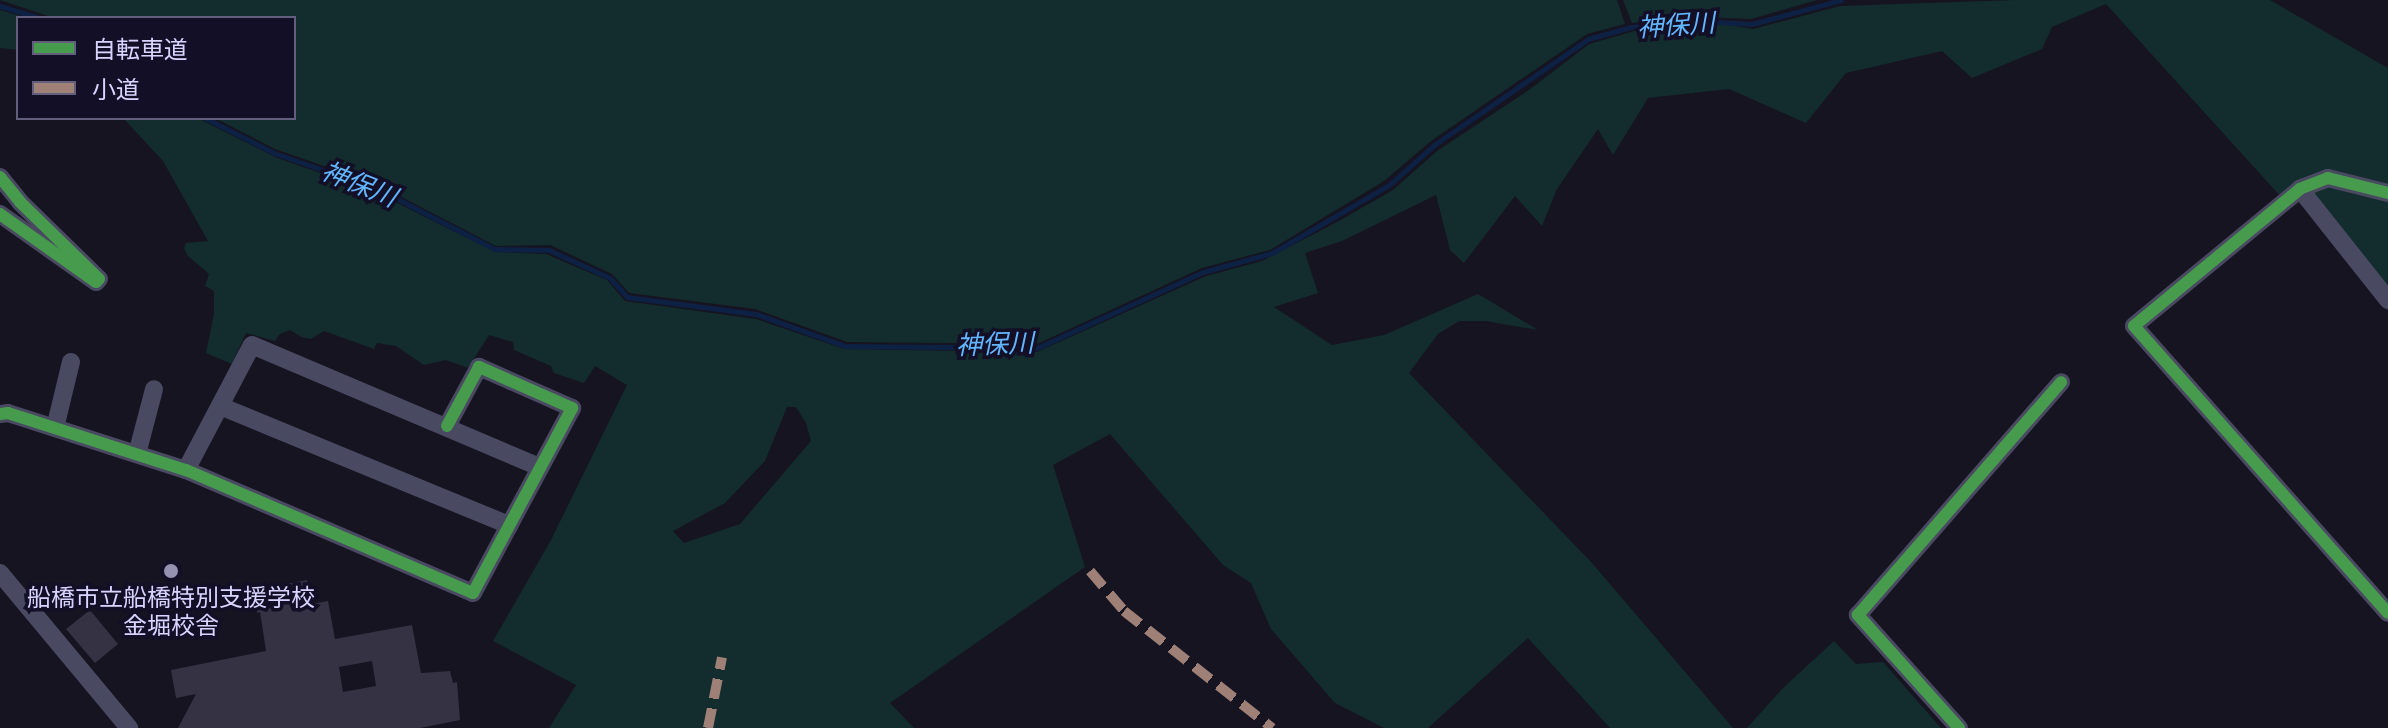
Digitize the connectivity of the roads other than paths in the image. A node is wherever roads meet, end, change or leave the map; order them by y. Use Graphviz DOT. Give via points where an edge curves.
graph roads {
  1 [pos="0,177"];
  2 [pos="2300,189"];
  3 [pos="2388,193"];
  4 [pos="0,214"];
  5 [pos="2388,300"];
  6 [pos="71,362"];
  7 [pos="2061,382"];
  8 [pos="154,389"];
  9 [pos="220,406"];
  10 [pos="0,414"];
  11 [pos="447,426"];
  12 [pos="55,428"];
  13 [pos="137,454"];
  14 [pos="540,467"];
  15 [pos="186,470"];
  16 [pos="509,525"];
  17 [pos="0,573"];
  18 [pos="2388,613"];
  19 [pos="129,728"];
  20 [pos="1959,728"];
  1 -- 4 [label="street" via="99,279 96,282"];
  2 -- 3 [label="street" via="2328,178"];
  2 -- 5 [label="street"];
  2 -- 18 [label="street" via="2134,326"];
  6 -- 12 [label="street"];
  7 -- 20 [label="street" via="1858,615"];
  8 -- 13 [label="street"];
  9 -- 11 [label="street" via="252,345"];
  9 -- 15 [label="street"];
  9 -- 16 [label="street"];
  10 -- 12 [label="street"];
  11 -- 14 [label="street"];
  11 -- 14 [label="street" via="479,367 572,408"];
  12 -- 13 [label="street"];
  13 -- 15 [label="street"];
  14 -- 16 [label="street"];
  15 -- 16 [label="street" via="473,593"];
  17 -- 19 [label="street"];
}
